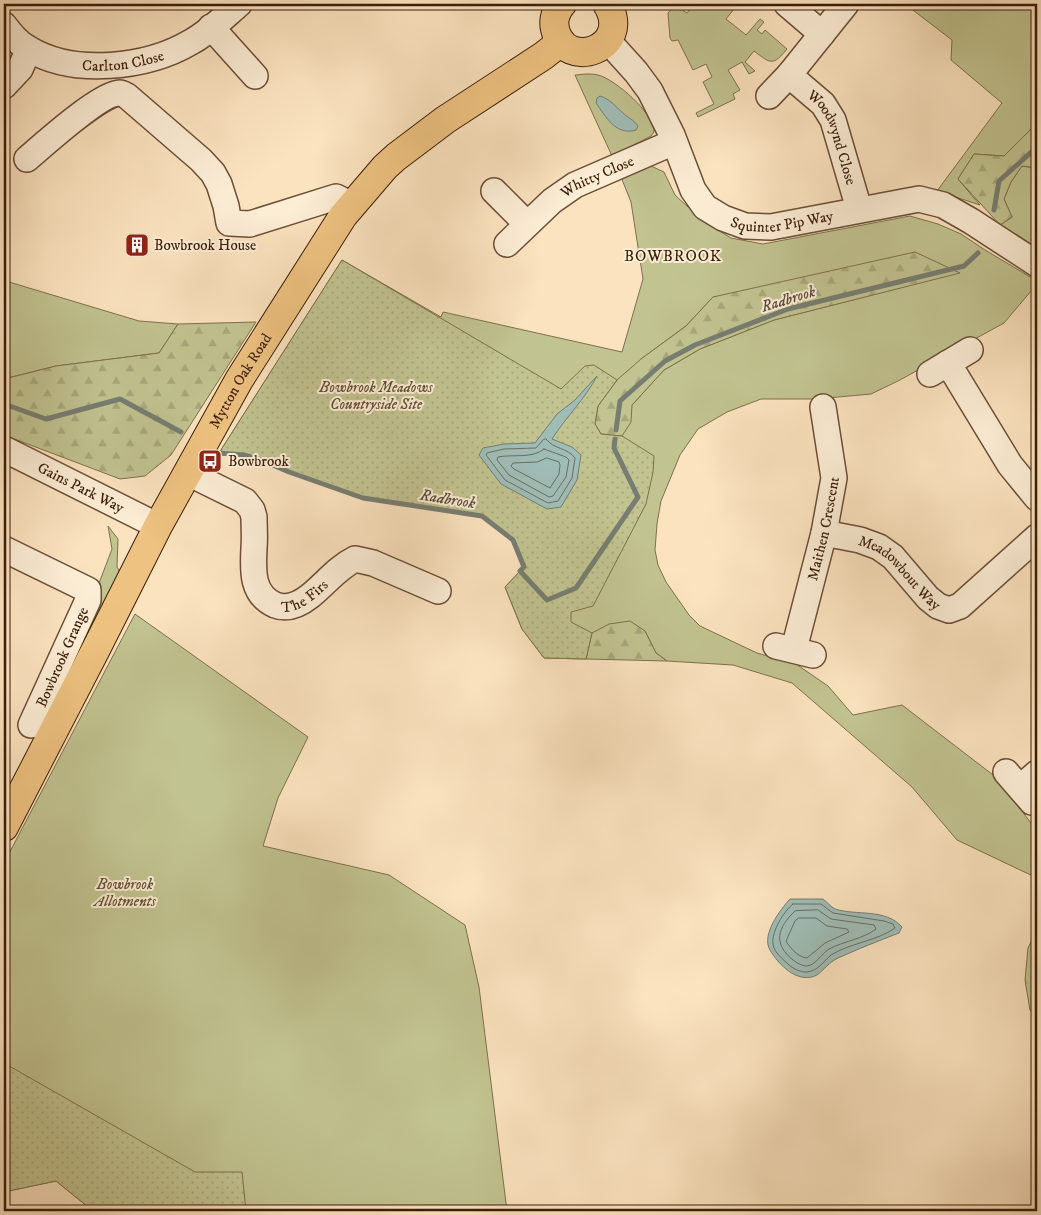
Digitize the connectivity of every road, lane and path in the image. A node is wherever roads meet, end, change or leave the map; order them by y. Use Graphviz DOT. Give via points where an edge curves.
graph roads {
  1 [pos="239,4"];
  2 [pos="562,4"];
  3 [pos="607,4"];
  4 [pos="787,4"];
  5 [pos="846,4"];
  6 [pos="4,25"];
  7 [pos="211,27"];
  8 [pos="822,34"];
  9 [pos="608,41"];
  10 [pos="561,42"];
  11 [pos="29,49"];
  12 [pos="789,75"];
  13 [pos="255,76"];
  14 [pos="4,86"];
  15 [pos="769,96"];
  16 [pos="674,142"];
  17 [pos="28,159"];
  18 [pos="494,191"];
  19 [pos="352,205"];
  20 [pos="859,209"];
  21 [pos="527,224"];
  22 [pos="507,244"];
  23 [pos="1037,264"];
  24 [pos="970,350"];
  25 [pos="824,407"];
  26 [pos="4,450"];
  27 [pos="188,473"];
  28 [pos="1037,498"];
  29 [pos="158,526"];
  30 [pos="824,533"];
  31 [pos="1037,537"];
  32 [pos="4,549"];
  33 [pos="438,591"];
  34 [pos="794,650"];
  35 [pos="31,725"];
  36 [pos="4,827"];
  1 -- 7 [label="street, Carlton Close"];
  2 -- 10 [label="main road" via="554,25"];
  3 -- 9 [label="main road" via="614,19"];
  4 -- 8 [label="street"];
  5 -- 8 [label="street, Woodwynd Close"];
  6 -- 11 [label="street, Carlton Close"];
  7 -- 11 [label="street, Carlton Close" via="178,49 131,63 91,66 51,58"];
  7 -- 13 [label="street"];
  8 -- 12 [label="street, Woodwynd Close"];
  9 -- 10 [label="main road" via="592,52 581,53 570,50"];
  9 -- 16 [label="street, Squinter Pip Way" via="650,91"];
  10 -- 19 [label="main road, Mytton Oak Road" via="396,157"];
  11 -- 14 [label="street" via="20,69"];
  12 -- 15 [label="street, Woodwynd Close"];
  12 -- 20 [label="street, Woodwynd Close" via="823,104 833,120"];
  16 -- 20 [label="street, Squinter Pip Way" via="693,190 705,207 745,226 771,227"];
  16 -- 21 [label="street, Whitty Close" via="575,184"];
  17 -- 19 [label="street" via="90,108 119,93 127,96 213,173 226,206 228,223 250,224 336,197"];
  18 -- 21 [label="street"];
  19 -- 27 [label="main road, Mytton Oak Road" via="239,380"];
  20 -- 23 [label="street, Squinter Pip Way" via="919,199 943,205"];
  21 -- 22 [label="street, Whitty Close"];
  24 -- 28 [label="street" via="939,368"];
  25 -- 30 [label="street, Maithen Crescent" via="834,478"];
  26 -- 29 [label="street, Gains Park Way"];
  27 -- 29 [label="main road, Mytton Oak Road"];
  27 -- 33 [label="street, The Firs" via="245,501 252,510 254,580 266,601 286,607 301,602 355,559 373,563"];
  29 -- 36 [label="main road, Mytton Oak Road"];
  30 -- 31 [label="street, Meadowbout Way" via="879,547 893,557 928,598 949,610 960,606"];
  30 -- 34 [label="street, Maithen Crescent"];
  32 -- 35 [label="street, Bowbrook Grange" via="88,590 88,600"];
}
